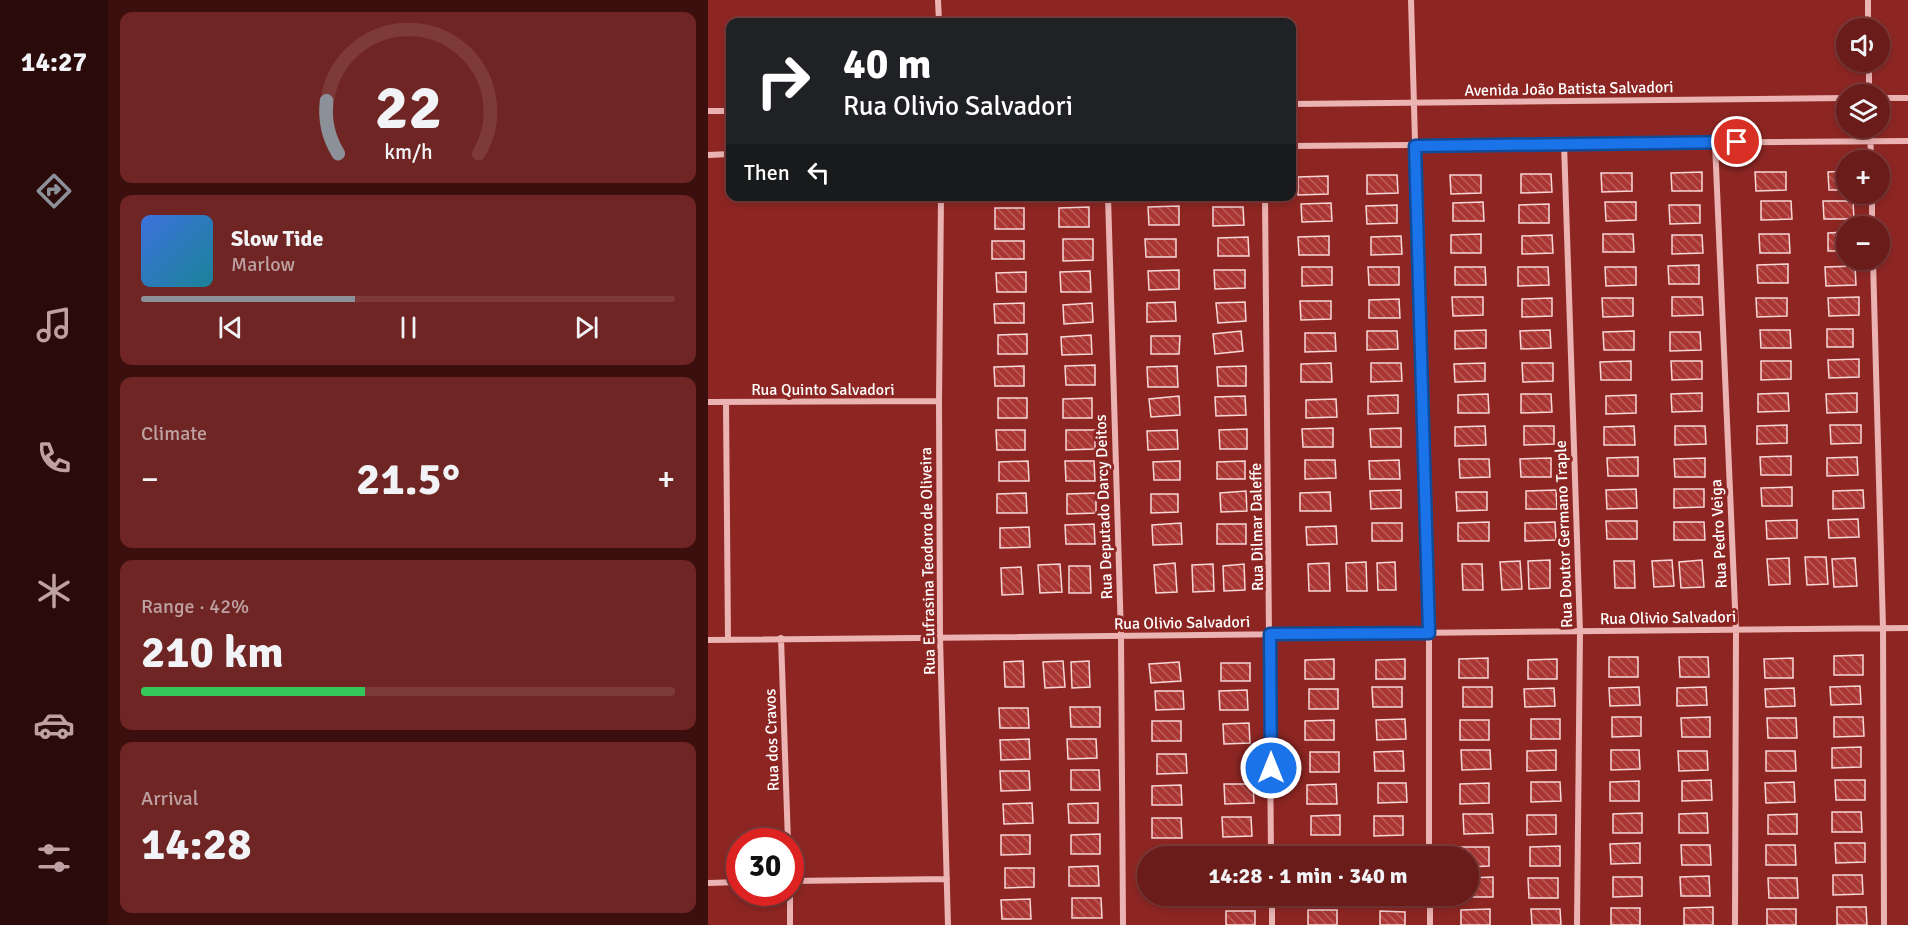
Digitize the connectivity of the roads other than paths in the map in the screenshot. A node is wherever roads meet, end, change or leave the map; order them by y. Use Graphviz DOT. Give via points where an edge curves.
graph roads {
  1 [pos="938,0"];
  2 [pos="1411,0"];
  3 [pos="1868,0"];
  4 [pos="939,18"];
  5 [pos="1868,18"];
  6 [pos="1836,98"];
  7 [pos="1890,98"];
  8 [pos="1908,98"];
  9 [pos="1414,103"];
  10 [pos="1296,104"];
  11 [pos="708,111"];
  12 [pos="726,111"];
  13 [pos="1870,140"];
  14 [pos="1908,141"];
  15 [pos="1564,143"];
  16 [pos="1715,143"];
  17 [pos="1296,146"];
  18 [pos="1415,146"];
  19 [pos="1870,150"];
  20 [pos="726,154"];
  21 [pos="708,155"];
  22 [pos="942,201"];
  23 [pos="1108,201"];
  24 [pos="1265,201"];
  25 [pos="1873,270"];
  26 [pos="939,401"];
  27 [pos="708,402"];
  28 [pos="726,403"];
  29 [pos="1882,628"];
  30 [pos="1908,628"];
  31 [pos="1736,630"];
  32 [pos="1580,631"];
  33 [pos="1429,633"];
  34 [pos="1270,634"];
  35 [pos="1121,636"];
  36 [pos="781,638"];
  37 [pos="940,638"];
  38 [pos="708,640"];
  39 [pos="728,640"];
  40 [pos="788,828"];
  41 [pos="1271,846"];
  42 [pos="1430,846"];
  43 [pos="947,879"];
  44 [pos="804,881"];
  45 [pos="726,882"];
  46 [pos="708,883"];
  47 [pos="790,906"];
  48 [pos="1272,906"];
  49 [pos="1430,906"];
  50 [pos="790,925"];
  51 [pos="948,925"];
  52 [pos="1123,925"];
  53 [pos="1272,925"];
  54 [pos="1430,925"];
  55 [pos="1578,925"];
  56 [pos="1735,925"];
  57 [pos="1884,925"];
  1 -- 4 [label="street"];
  2 -- 9 [label="street"];
  3 -- 5 [label="street"];
  6 -- 9 [label="street, Avenida João Batista Salvadori"];
  7 -- 8 [label="street"];
  9 -- 10 [label="street, Avenida João Batista Salvadori"];
  9 -- 18 [label="street"];
  11 -- 12 [label="street"];
  13 -- 14 [label="street"];
  13 -- 16 [label="street"];
  13 -- 19 [label="street"];
  15 -- 16 [label="street"];
  15 -- 18 [label="street"];
  15 -- 32 [label="street, Rua Doutor Germano Traple"];
  16 -- 31 [label="street, Rua Pedro Veiga"];
  17 -- 18 [label="street"];
  18 -- 33 [label="street"];
  20 -- 21 [label="street"];
  22 -- 26 [label="street, Rua Eufrasina Teodoro de Oliveira"];
  23 -- 35 [label="street, Rua Deputado Darcy Deitos"];
  24 -- 34 [label="street, Rua Dilmar Daleffe"];
  25 -- 29 [label="street"];
  26 -- 28 [label="street, Rua Quinto Salvadori"];
  26 -- 37 [label="street, Rua Eufrasina Teodoro de Oliveira"];
  27 -- 28 [label="street, Rua Quinto Salvadori"];
  28 -- 39 [label="street"];
  29 -- 30 [label="street, Rua Olivio Salvadori"];
  29 -- 31 [label="street, Rua Olivio Salvadori"];
  29 -- 57 [label="street"];
  31 -- 32 [label="street, Rua Olivio Salvadori"];
  31 -- 56 [label="street, Rua Pedro Veiga"];
  32 -- 33 [label="street, Rua Olivio Salvadori"];
  32 -- 55 [label="street, Rua Doutor Germano Traple"];
  33 -- 34 [label="street, Rua Olivio Salvadori"];
  33 -- 42 [label="street"];
  34 -- 35 [label="street, Rua Olivio Salvadori"];
  34 -- 41 [label="street, Rua Dilmar Daleffe"];
  35 -- 37 [label="street, Rua Olivio Salvadori"];
  35 -- 52 [label="street, Rua Deputado Darcy Deitos"];
  36 -- 37 [label="street, Rua Olivio Salvadori"];
  36 -- 39 [label="street, Rua Olivio Salvadori"];
  36 -- 40 [label="street, Rua dos Cravos"];
  37 -- 43 [label="street, Rua Eufrasina Teodoro de Oliveira"];
  38 -- 39 [label="street, Rua Olivio Salvadori"];
  43 -- 44 [label="street"];
  43 -- 51 [label="street, Rua Eufrasina Teodoro de Oliveira"];
  45 -- 46 [label="street"];
  47 -- 50 [label="street"];
  48 -- 53 [label="street"];
  49 -- 54 [label="street"];
}
